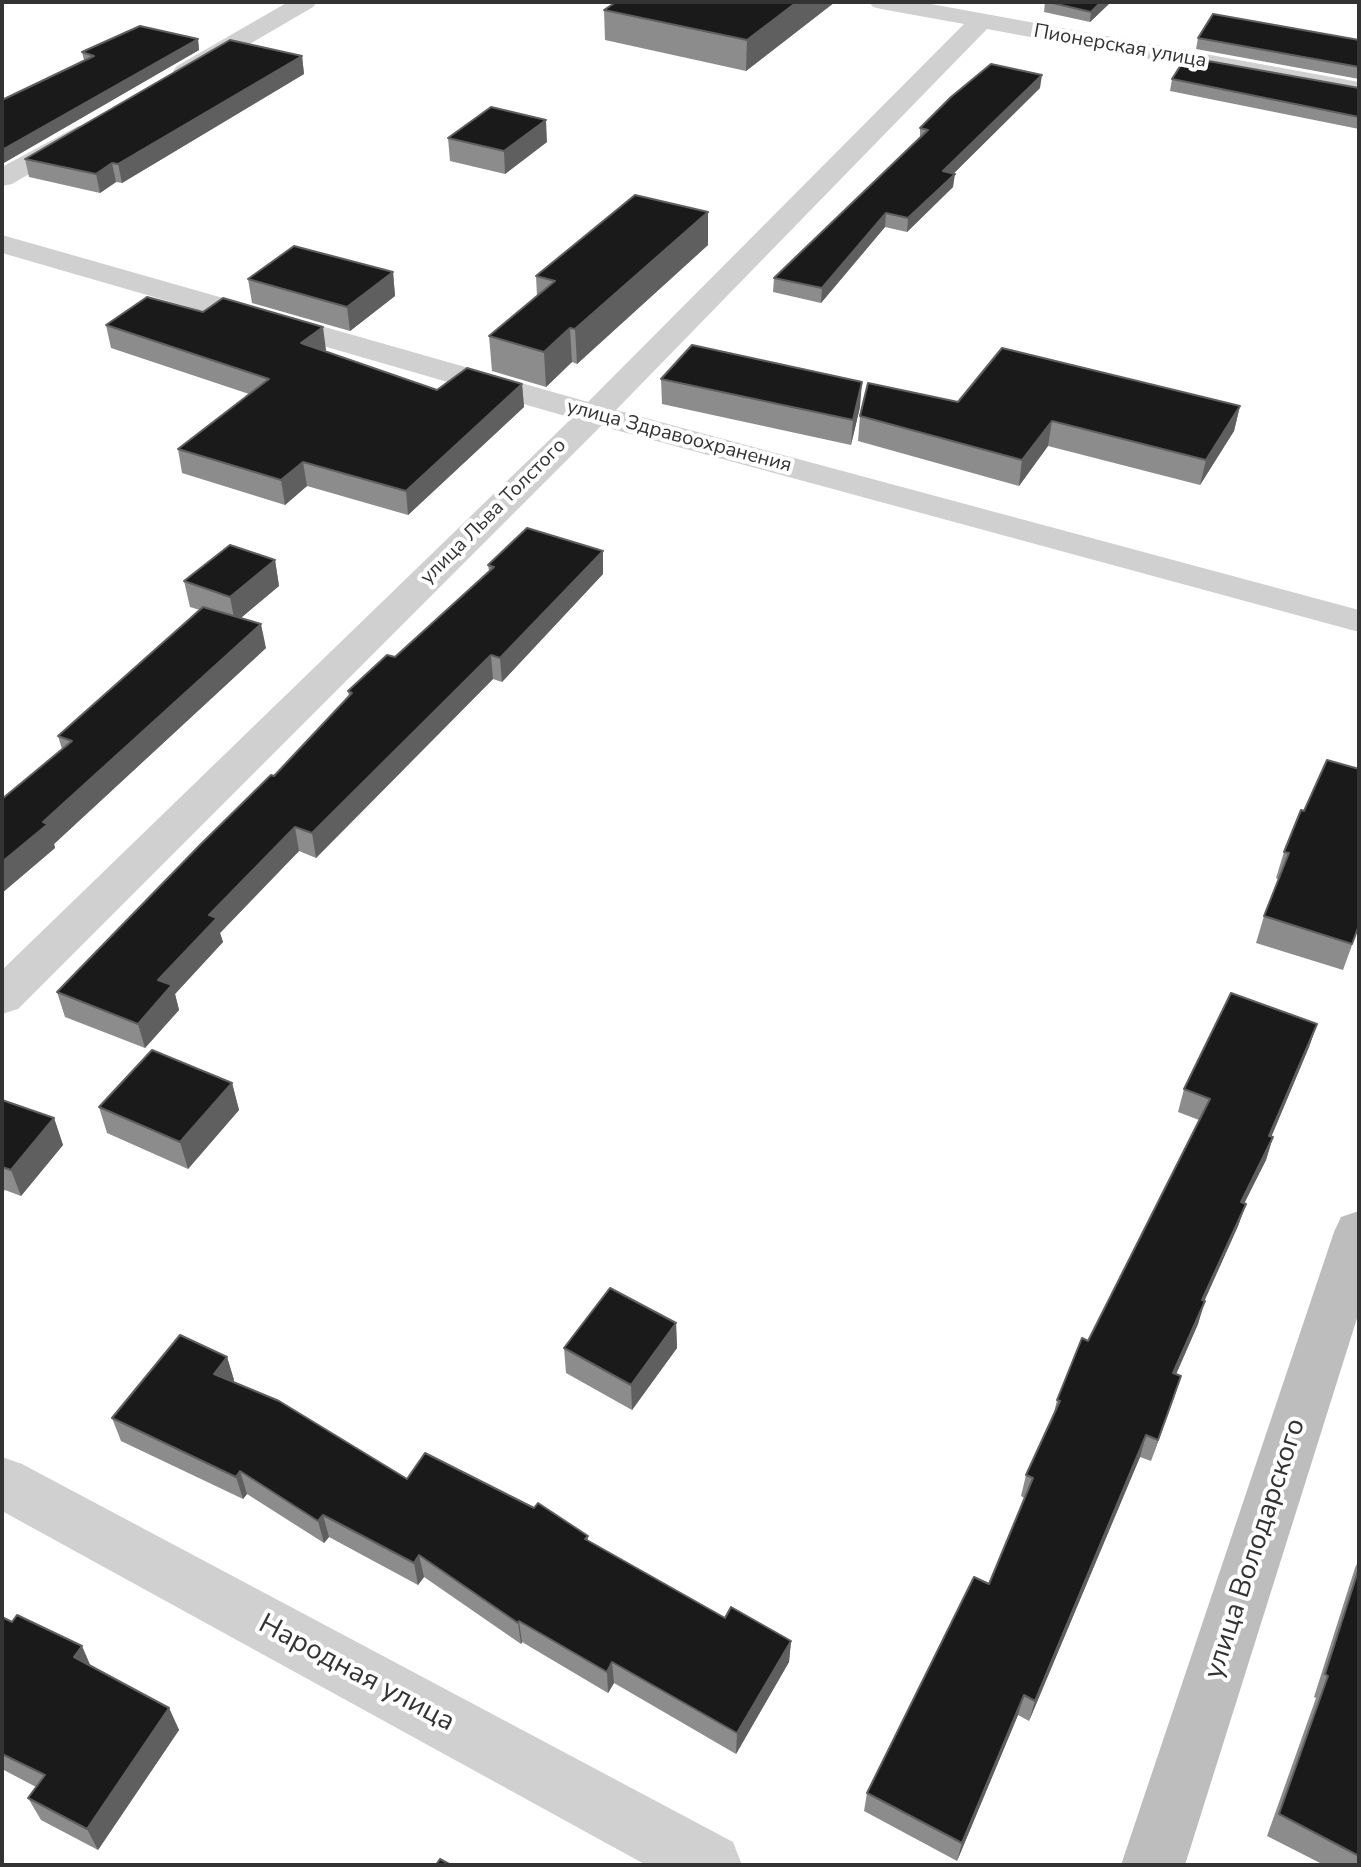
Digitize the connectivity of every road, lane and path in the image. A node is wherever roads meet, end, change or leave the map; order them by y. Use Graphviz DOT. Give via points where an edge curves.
graph roads {
  1 [pos="305,2"];
  2 [pos="881,2"];
  3 [pos="980,22"];
  4 [pos="167,82"];
  5 [pos="1359,90"];
  6 [pos="99,122"];
  7 [pos="2,178"];
  8 [pos="2,244"];
  9 [pos="594,414"];
  10 [pos="1359,621"];
  11 [pos="2,997"];
  12 [pos="1359,1232"];
  13 [pos="2,1482"];
  14 [pos="710,1865"];
  15 [pos="1153,1865"];
  1 -- 4 [label="street"];
  2 -- 3 [label="street, Пионерская улица"];
  3 -- 5 [label="street, Пионерская улица"];
  3 -- 9 [label="street, улица Льва Толстого"];
  6 -- 7 [label="street"];
  8 -- 9 [label="street, улица Здравоохранения"];
  9 -- 10 [label="street, улица Здравоохранения"];
  9 -- 11 [label="street, улица Льва Толстого"];
  12 -- 15 [label="street, улица Володарского"];
  13 -- 14 [label="street, Народная улица"];
}
